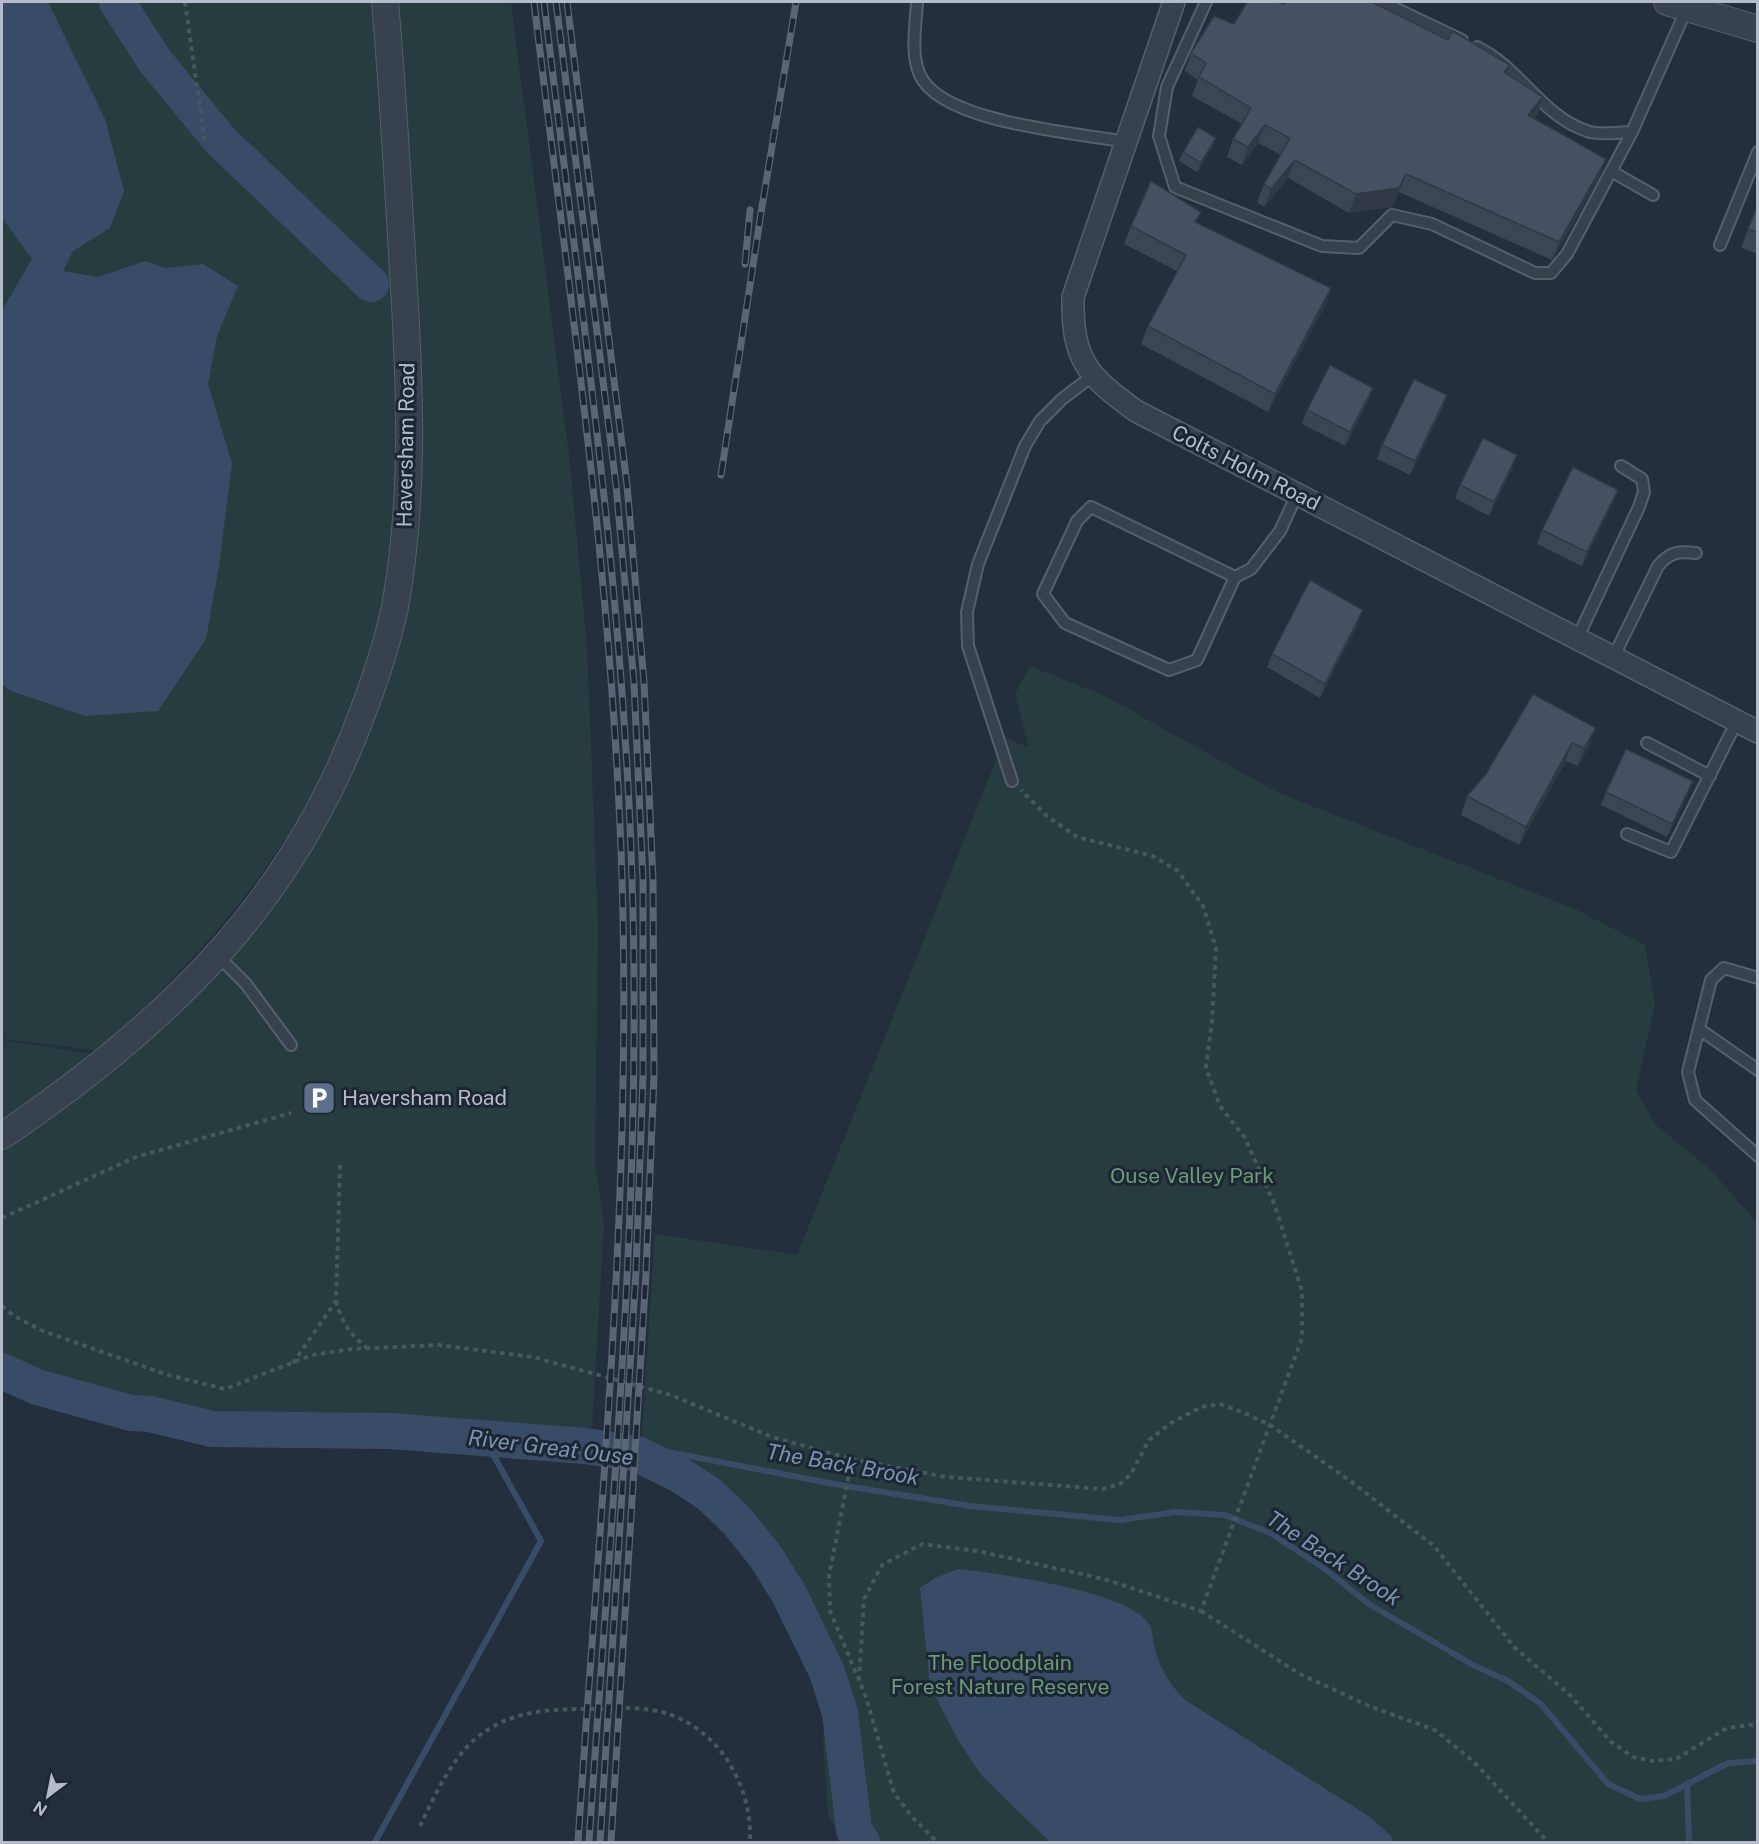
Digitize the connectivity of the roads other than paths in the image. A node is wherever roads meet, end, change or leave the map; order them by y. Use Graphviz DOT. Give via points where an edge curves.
graph roads {
  1 [pos="385,2"];
  2 [pos="917,2"];
  3 [pos="1174,2"];
  4 [pos="1206,2"];
  5 [pos="1382,2"];
  6 [pos="1677,5"];
  7 [pos="1758,29"];
  8 [pos="1632,132"];
  9 [pos="1126,142"];
  10 [pos="1758,152"];
  11 [pos="1611,171"];
  12 [pos="1653,195"];
  13 [pos="1720,245"];
  14 [pos="1095,374"];
  15 [pos="1621,466"];
  16 [pos="1297,494"];
  17 [pos="1696,553"];
  18 [pos="1235,577"];
  19 [pos="1577,639"];
  20 [pos="1614,658"];
  21 [pos="1737,721"];
  22 [pos="1758,732"];
  23 [pos="1647,743"];
  24 [pos="1710,776"];
  25 [pos="1012,781"];
  26 [pos="1627,834"];
  27 [pos="218,956"];
  28 [pos="1758,978"];
  29 [pos="1699,1029"];
  30 [pos="291,1045"];
  31 [pos="1758,1070"];
  32 [pos="2,1136"];
  33 [pos="1758,1156"];
  1 -- 27 [label="street, Haversham Road" via="394,95 410,445 405,534 394,609 348,753 312,825 275,885"];
  2 -- 9 [label="lane" via="920,77 951,104 992,118"];
  3 -- 9 [label="street, Colts Holm Road"];
  4 -- 11 [label="lane" via="1167,87 1159,136 1175,188 1322,246 1359,248 1392,215 1432,224 1535,273 1551,273 1567,254"];
  5 -- 8 [label="lane" via="1496,56 1555,114 1591,132"];
  6 -- 7 [label="street"];
  6 -- 8 [label="lane"];
  8 -- 11 [label="lane"];
  9 -- 14 [label="street, Colts Holm Road" via="1074,297 1073,332 1081,358"];
  10 -- 13 [label="lane"];
  11 -- 12 [label="lane"];
  14 -- 16 [label="street, Colts Holm Road" via="1108,391 1136,411"];
  14 -- 25 [label="lane" via="1040,421 1025,446 978,564 967,612 968,646"];
  15 -- 19 [label="lane" via="1642,479 1644,492"];
  16 -- 18 [label="lane" via="1280,531 1251,569"];
  16 -- 19 [label="street, Colts Holm Road"];
  17 -- 20 [label="lane" via="1668,554 1658,566"];
  18 -- 18 [label="lane" via="1091,507 1077,521 1043,594 1065,623 1169,670 1197,660"];
  19 -- 20 [label="street, Colts Holm Road"];
  20 -- 21 [label="street, Colts Holm Road"];
  21 -- 22 [label="street, Colts Holm Road"];
  21 -- 24 [label="lane"];
  23 -- 24 [label="lane"];
  24 -- 26 [label="lane" via="1671,852"];
  27 -- 30 [label="lane" via="246,984"];
  27 -- 32 [label="street, Haversham Road" via="111,1057"];
  28 -- 29 [label="lane" via="1724,968 1711,980"];
  29 -- 31 [label="lane"];
  29 -- 33 [label="lane" via="1688,1072 1695,1100"];
}
